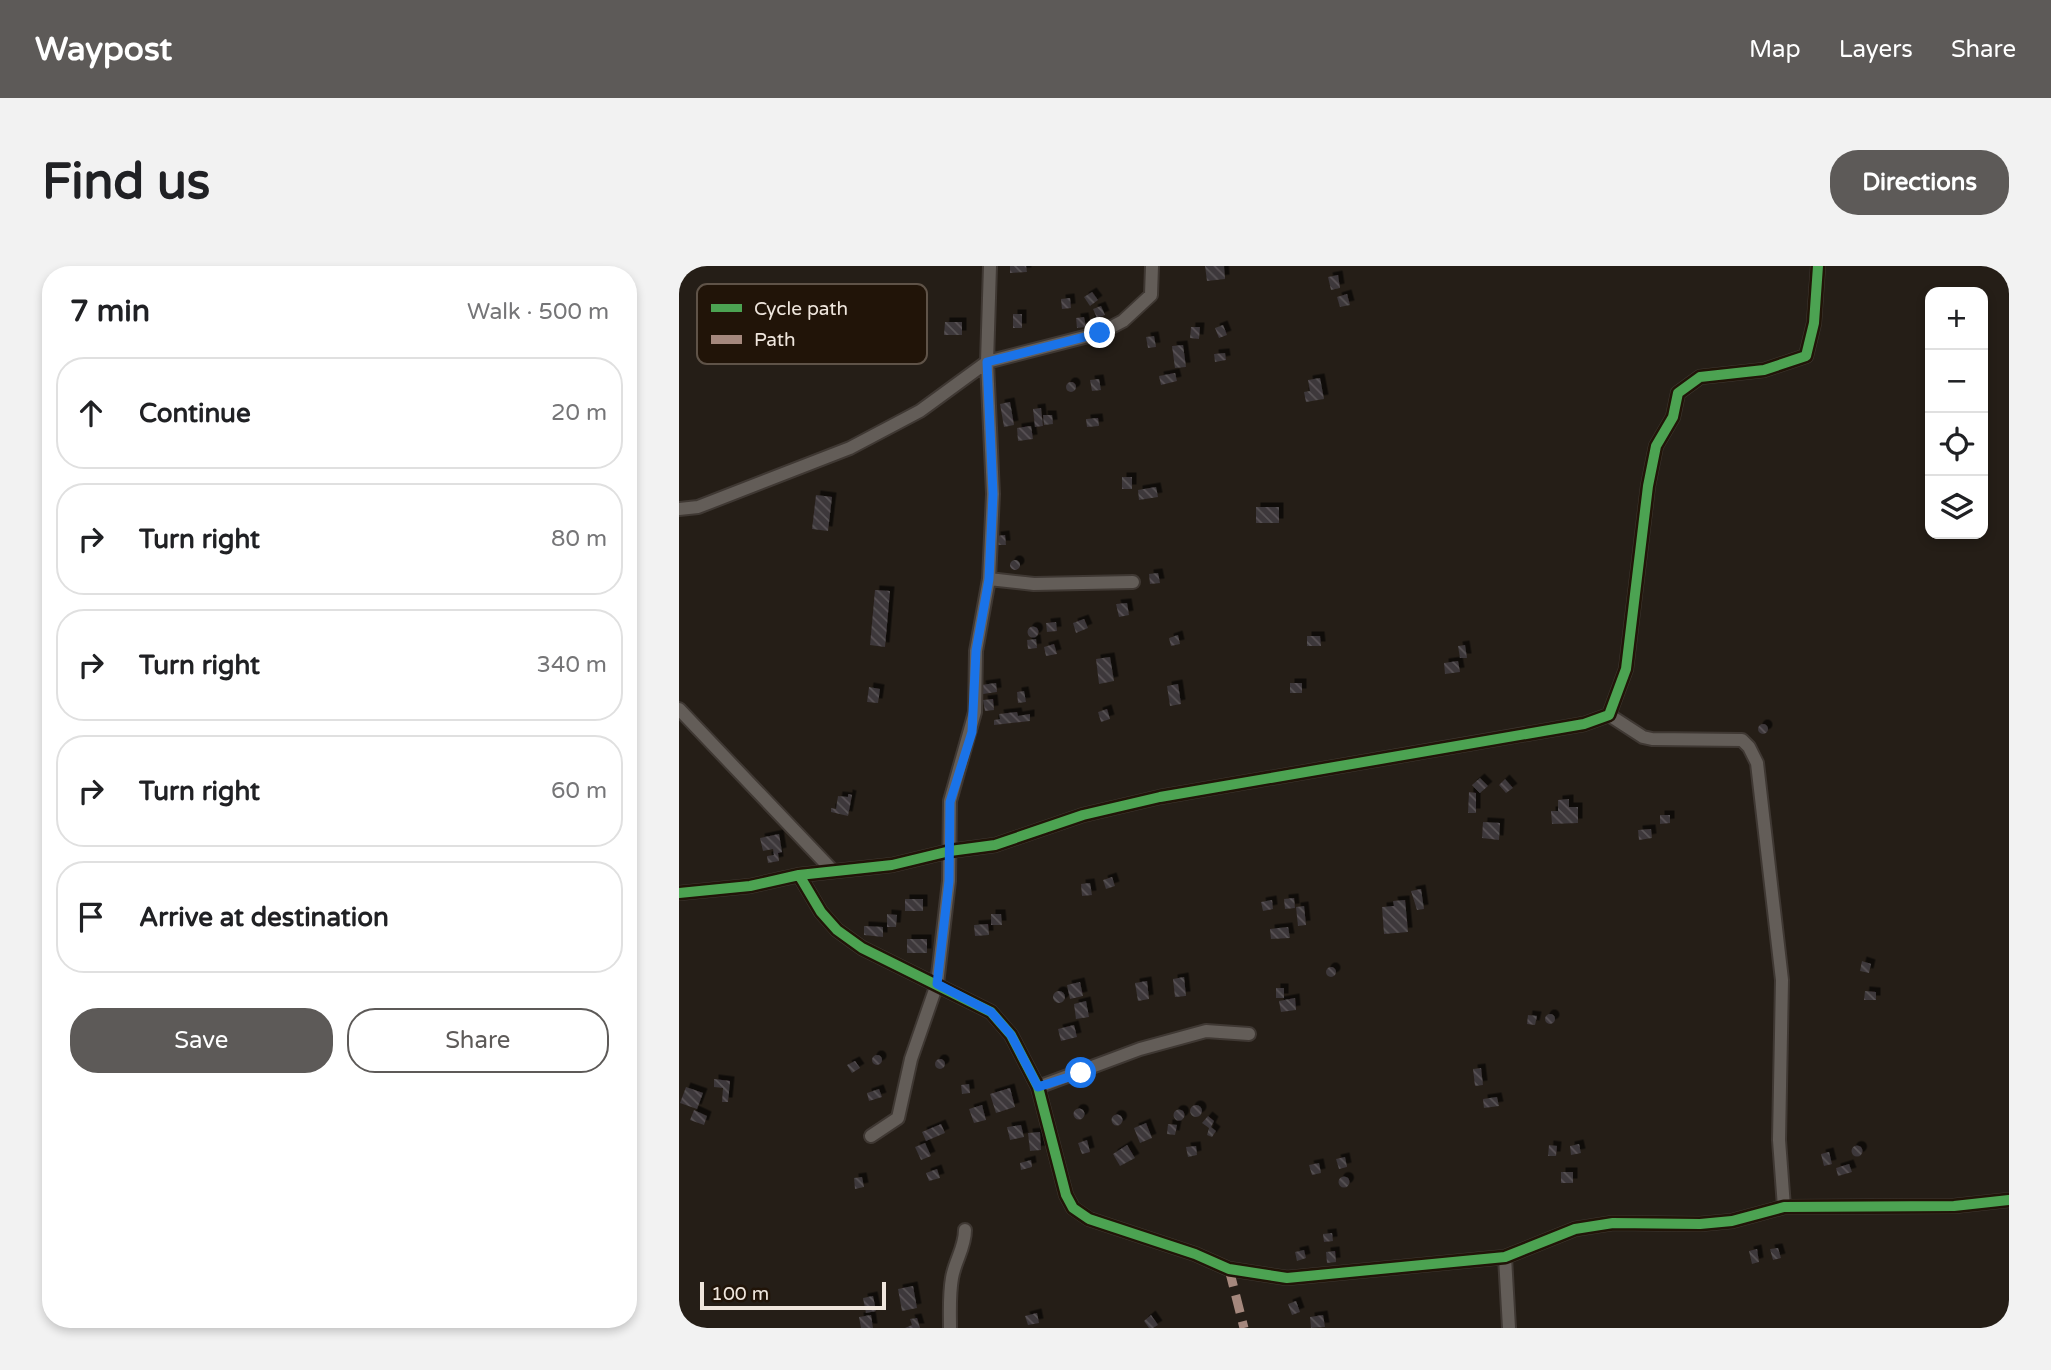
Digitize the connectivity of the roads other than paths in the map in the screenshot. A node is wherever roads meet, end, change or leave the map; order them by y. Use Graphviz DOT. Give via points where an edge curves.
graph roads {
  1 [pos="990,266"];
  2 [pos="1152,266"];
  3 [pos="1818,266"];
  4 [pos="987,362"];
  5 [pos="679,509"];
  6 [pos="989,579"];
  7 [pos="1133,582"];
  8 [pos="679,709"];
  9 [pos="1609,715"];
  10 [pos="950,851"];
  11 [pos="833,871"];
  12 [pos="799,875"];
  13 [pos="679,892"];
  14 [pos="937,984"];
  15 [pos="1249,1034"];
  16 [pos="1038,1087"];
  17 [pos="871,1136"];
  18 [pos="2009,1200"];
  19 [pos="1784,1207"];
  20 [pos="965,1230"];
  21 [pos="1505,1257"];
  22 [pos="950,1328"];
  23 [pos="1509,1328"];
  1 -- 4 [label="street"];
  2 -- 4 [label="street" via="1151,295 1123,321 1100,333"];
  3 -- 9 [label="street" via="1814,323 1806,356 1764,370 1699,377 1678,393 1673,417 1656,446 1626,669"];
  4 -- 5 [label="street" via="920,411 850,448 698,507"];
  4 -- 6 [label="street" via="993,494"];
  6 -- 7 [label="street" via="1034,584"];
  6 -- 10 [label="street" via="976,651 972,732 950,802"];
  8 -- 11 [label="street"];
  9 -- 10 [label="street" via="1584,724 1160,797 1083,815 995,845"];
  9 -- 19 [label="street" via="1651,739 1742,740 1757,763 1782,980 1779,1140"];
  10 -- 11 [label="street" via="892,865"];
  10 -- 14 [label="street"];
  11 -- 12 [label="street"];
  12 -- 13 [label="street" via="750,886"];
  12 -- 14 [label="street" via="837,930 862,948"];
  14 -- 16 [label="street" via="991,1012 1011,1035"];
  14 -- 17 [label="street" via="911,1059 898,1118"];
  15 -- 16 [label="street" via="1206,1031 1140,1049"];
  16 -- 21 [label="street" via="1066,1195 1073,1208 1089,1219 1229,1269 1287,1278"];
  18 -- 19 [label="street" via="1954,1206"];
  19 -- 21 [label="street" via="1732,1221 1613,1223 1575,1229"];
  20 -- 22 [label="street" via="965,1247 952,1277"];
  21 -- 23 [label="street"];
}
